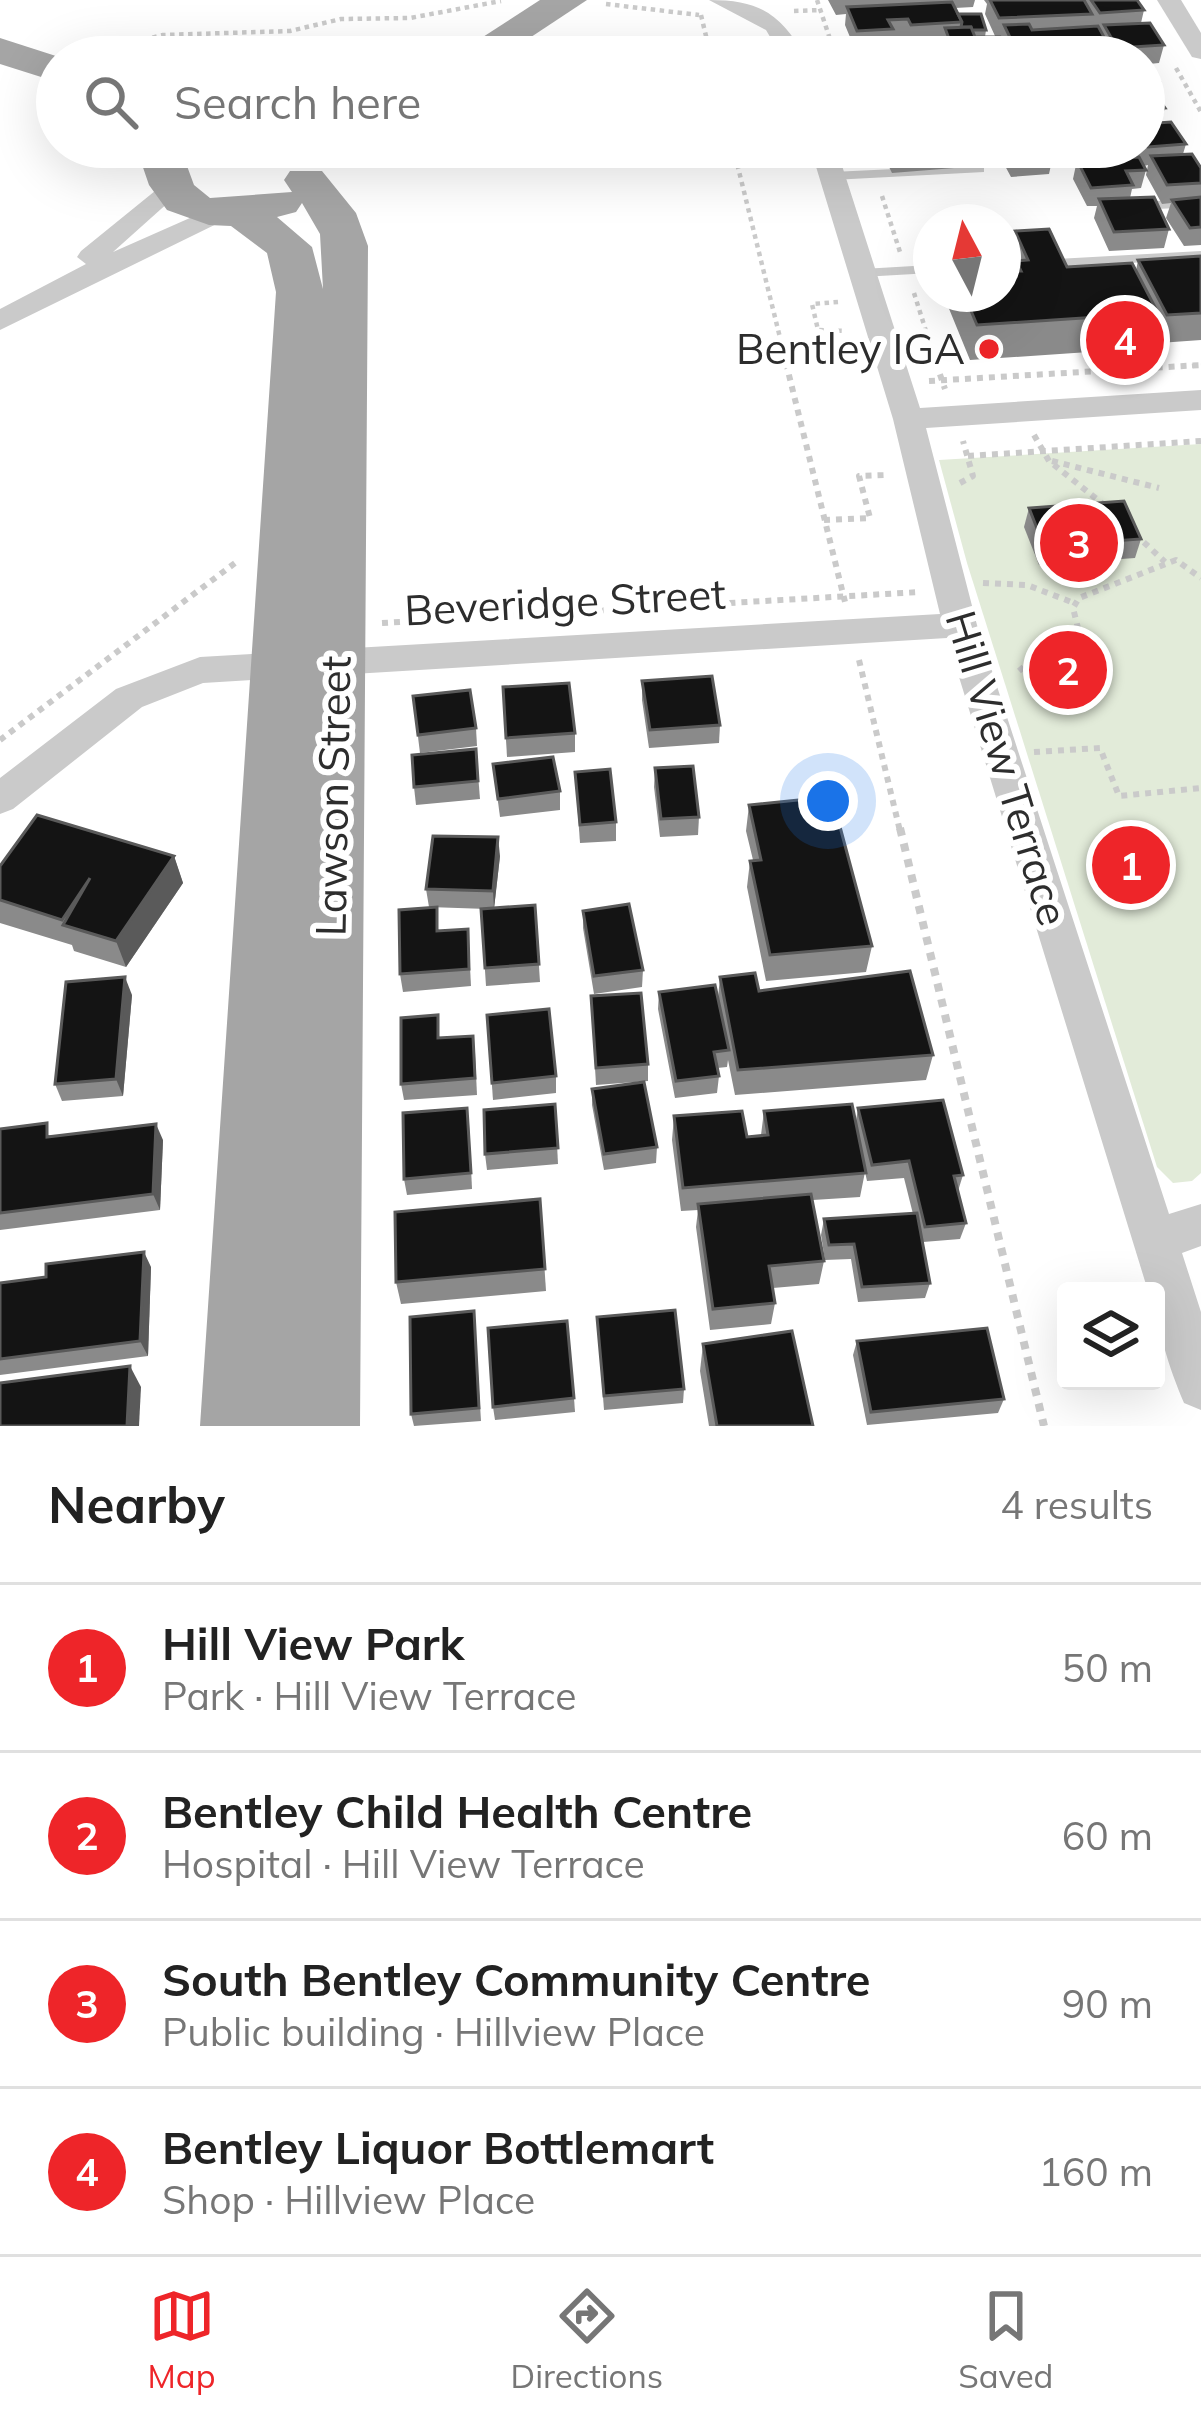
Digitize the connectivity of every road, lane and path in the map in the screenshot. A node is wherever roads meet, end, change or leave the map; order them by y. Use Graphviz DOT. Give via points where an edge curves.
graph roads {
  1 [pos="510,0"];
  2 [pos="722,0"];
  3 [pos="817,0"];
  4 [pos="1175,2"];
  5 [pos="752,4"];
  6 [pos="579,6"];
  7 [pos="159,36"];
  8 [pos="516,36"];
  9 [pos="706,36"];
  10 [pos="786,36"];
  11 [pos="829,36"];
  12 [pos="1201,52"];
  13 [pos="171,168"];
  14 [pos="176,168"];
  15 [pos="305,168"];
  16 [pos="315,168"];
  17 [pos="738,168"];
  18 [pos="828,168"];
  19 [pos="945,168"];
  20 [pos="979,170"];
  21 [pos="1201,203"];
  22 [pos="1129,206"];
  23 [pos="234,212"];
  24 [pos="1201,255"];
  25 [pos="1021,265"];
  26 [pos="913,271"];
  27 [pos="847,278"];
  28 [pos="51,290"];
  29 [pos="0,321"];
  30 [pos="851,349"];
  31 [pos="1201,365"];
  32 [pos="916,381"];
  33 [pos="1201,400"];
  34 [pos="908,418"];
  35 [pos="1201,441"];
  36 [pos="1040,452"];
  37 [pos="883,453"];
  38 [pos="968,456"];
  39 [pos="1049,461"];
  40 [pos="1160,488"];
  41 [pos="824,520"];
  42 [pos="239,560"];
  43 [pos="1166,563"];
  44 [pos="1201,578"];
  45 [pos="843,596"];
  46 [pos="968,597"];
  47 [pos="1074,603"];
  48 [pos="852,632"];
  49 [pos="330,648"];
  50 [pos="1018,671"];
  51 [pos="0,740"];
  52 [pos="1031,752"];
  53 [pos="1201,788"];
  54 [pos="0,799"];
  55 [pos="1201,1226"];
  56 [pos="1157,1239"];
  57 [pos="1201,1386"];
  58 [pos="241,1426"];
  59 [pos="320,1426"];
  60 [pos="1044,1426"];
  1 -- 7 [label="path" via="290,31"];
  2 -- 5 [label="street"];
  3 -- 11 [label="path"];
  4 -- 12 [label="street"];
  5 -- 10 [label="street"];
  6 -- 8 [label="main road"];
  6 -- 9 [label="path" via="609,2 701,16"];
  13 -- 28 [label="street"];
  14 -- 23 [label="main road, Lawson Street" via="190,204"];
  15 -- 23 [label="main road" via="282,201"];
  16 -- 49 [label="main road, Lawson Street" via="347,238"];
  17 -- 41 [label="path"];
  18 -- 27 [label="street, Hill View Terrace"];
  19 -- 20 [label="lane"];
  21 -- 22 [label="lane"];
  23 -- 28 [label="street"];
  23 -- 49 [label="main road, Lawson Street" via="289,247 300,292"];
  24 -- 25 [label="lane"];
  26 -- 27 [label="lane"];
  27 -- 30 [label="path" via="838,302 812,304 818,329 845,329"];
  27 -- 34 [label="street, Hill View Terrace"];
  28 -- 29 [label="street"];
  31 -- 32 [label="path"];
  33 -- 34 [label="street"];
  34 -- 46 [label="street, Hill View Terrace"];
  35 -- 36 [label="path"];
  36 -- 38 [label="path"];
  36 -- 39 [label="path"];
  37 -- 41 [label="path" via="889,475 859,476 870,518"];
  39 -- 40 [label="path"];
  39 -- 43 [label="path"];
  41 -- 45 [label="path"];
  42 -- 51 [label="path"];
  43 -- 44 [label="path" via="1182,560"];
  43 -- 47 [label="path"];
  45 -- 46 [label="path"];
  45 -- 48 [label="path"];
  45 -- 49 [label="path"];
  46 -- 47 [label="path" via="1028,586"];
  46 -- 48 [label="street, Beveridge Street"];
  46 -- 56 [label="street, Hill View Terrace"];
  47 -- 50 [label="path" via="1084,652 1042,651"];
  48 -- 49 [label="street, Beveridge Street"];
  48 -- 60 [label="path"];
  49 -- 54 [label="street, Beveridge Street" via="152,686"];
  49 -- 58 [label="main road, Lawson Street"];
  49 -- 59 [label="main road, Lawson Street"];
  52 -- 53 [label="path" via="1100,748 1119,796"];
  55 -- 56 [label="street"];
  56 -- 57 [label="street, Hill View Terrace"];
}
